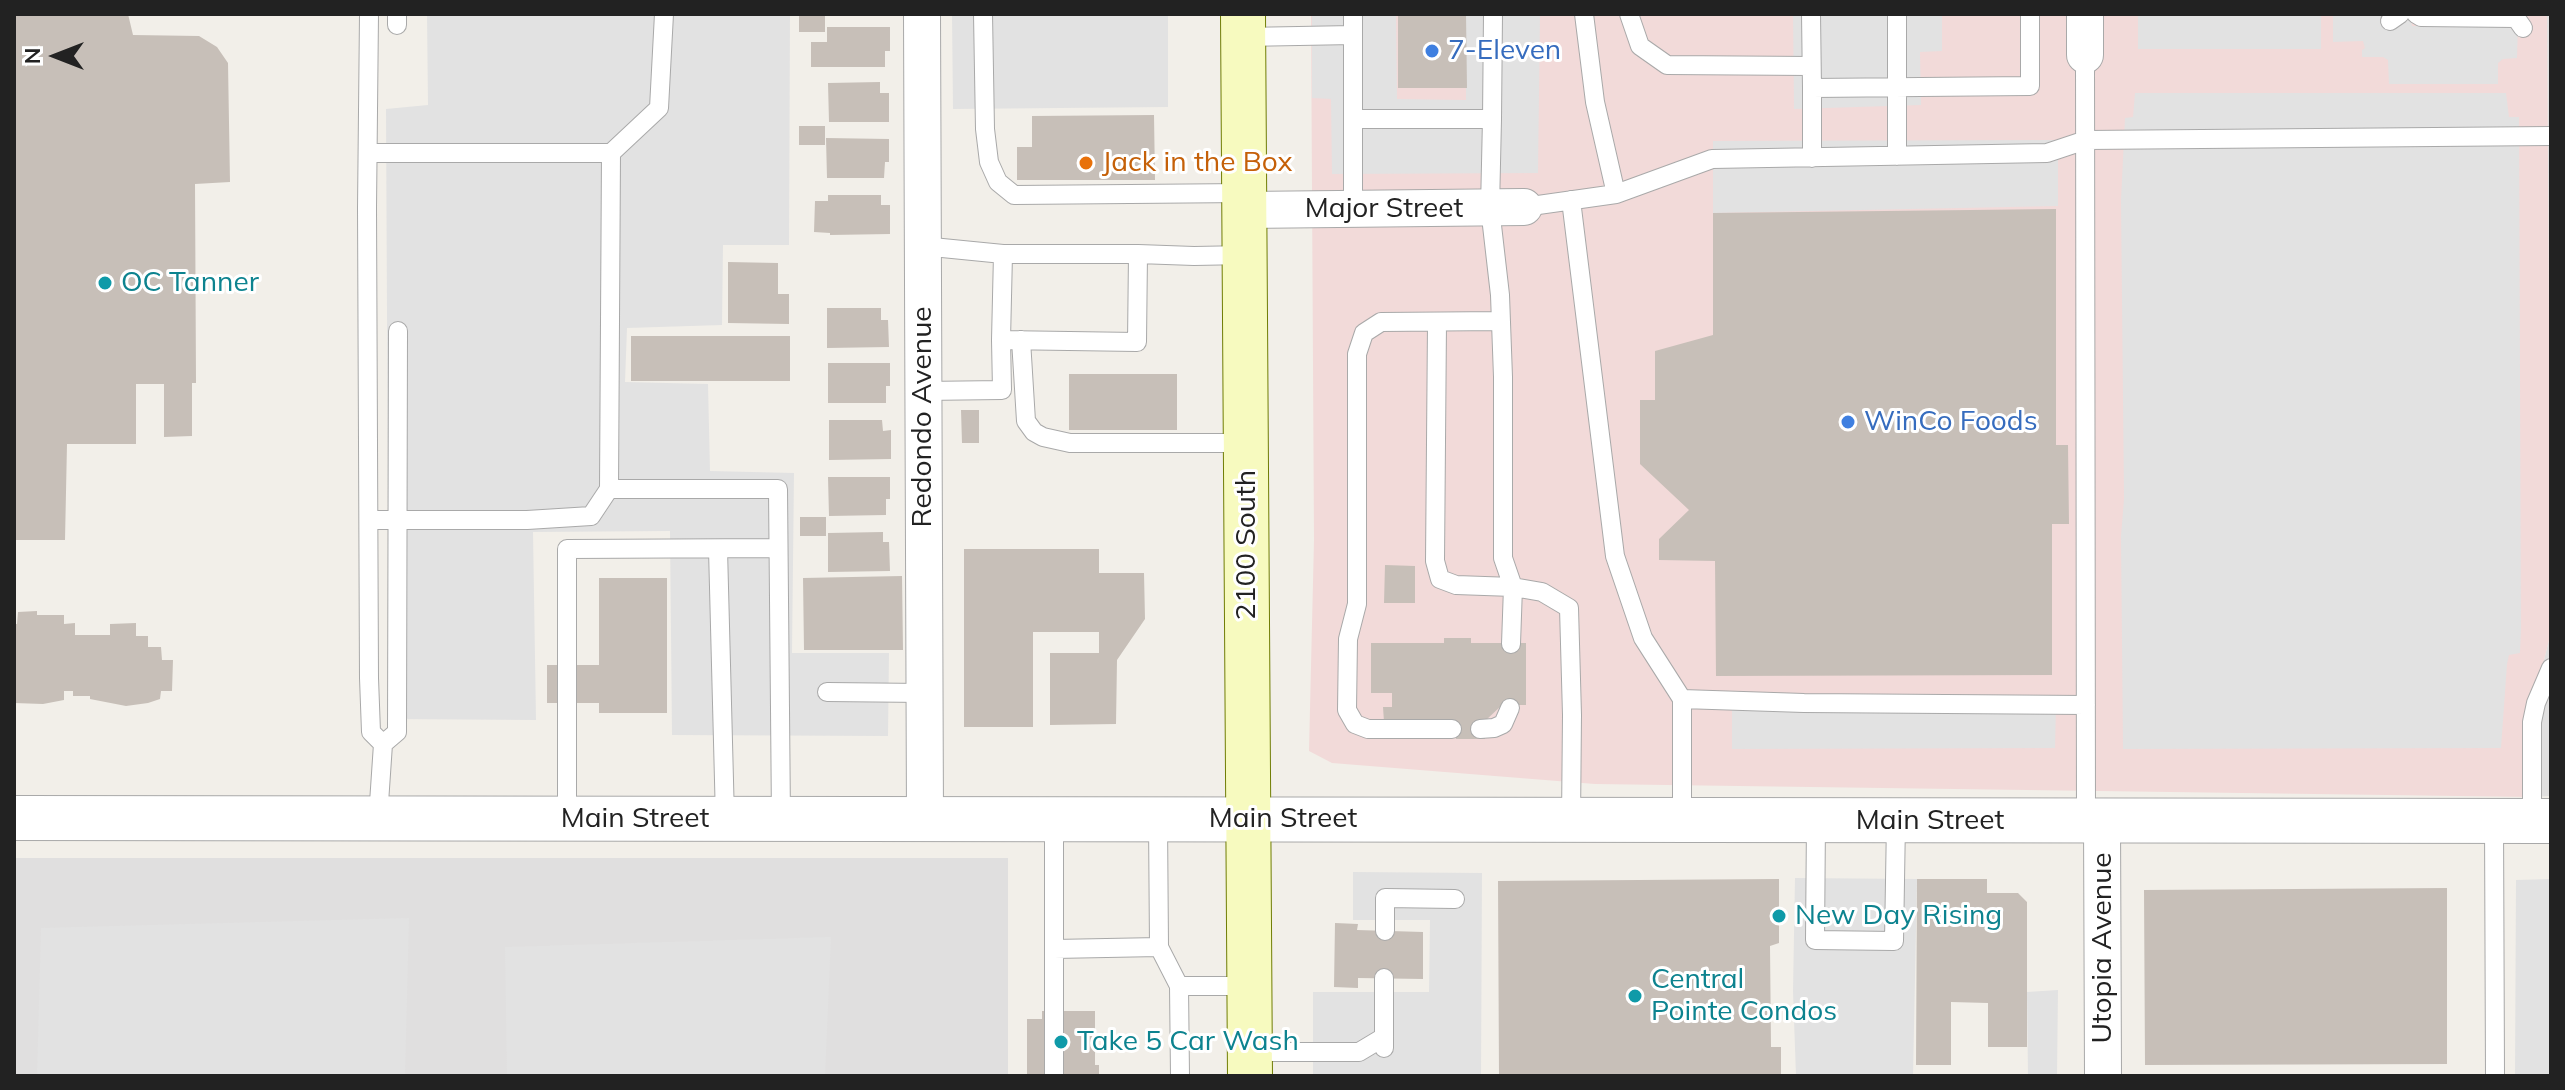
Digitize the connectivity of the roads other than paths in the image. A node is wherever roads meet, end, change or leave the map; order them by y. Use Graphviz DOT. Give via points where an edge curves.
graph roads {
  1 [pos="369,14"];
  2 [pos="664,14"];
  3 [pos="922,14"];
  4 [pos="983,14"];
  5 [pos="1353,14"];
  6 [pos="1493,14"];
  7 [pos="1584,14"];
  8 [pos="1629,14"];
  9 [pos="1811,14"];
  10 [pos="1897,14"];
  11 [pos="2030,14"];
  12 [pos="2085,14"];
  13 [pos="2416,14"];
  14 [pos="2518,20"];
  15 [pos="1243,25"];
  16 [pos="1353,35"];
  17 [pos="2085,55"];
  18 [pos="1811,66"];
  19 [pos="1812,88"];
  20 [pos="1897,88"];
  21 [pos="1353,119"];
  22 [pos="1492,119"];
  23 [pos="2551,136"];
  24 [pos="2086,140"];
  25 [pos="368,153"];
  26 [pos="611,153"];
  27 [pos="1897,156"];
  28 [pos="1812,158"];
  29 [pos="1616,194"];
  30 [pos="1571,200"];
  31 [pos="1245,201"];
  32 [pos="1507,207"];
  33 [pos="1353,208"];
  34 [pos="922,246"];
  35 [pos="1003,254"];
  36 [pos="1138,254"];
  37 [pos="1246,255"];
  38 [pos="1501,321"];
  39 [pos="1437,323"];
  40 [pos="398,331"];
  41 [pos="1001,340"];
  42 [pos="1021,340"];
  43 [pos="923,391"];
  44 [pos="1247,443"];
  45 [pos="609,489"];
  46 [pos="369,520"];
  47 [pos="398,520"];
  48 [pos="778,548"];
  49 [pos="718,549"];
  50 [pos="1513,587"];
  51 [pos="1511,644"];
  52 [pos="2551,668"];
  53 [pos="827,692"];
  54 [pos="924,693"];
  55 [pos="1682,699"];
  56 [pos="2086,705"];
  57 [pos="1510,708"];
  58 [pos="1452,729"];
  59 [pos="1480,729"];
  60 [pos="383,744"];
  61 [pos="14,818"];
  62 [pos="378,818"];
  63 [pos="567,819"];
  64 [pos="725,819"];
  65 [pos="781,819"];
  66 [pos="925,819"];
  67 [pos="1054,820"];
  68 [pos="1158,820"];
  69 [pos="1249,820"];
  70 [pos="1571,820"];
  71 [pos="1682,820"];
  72 [pos="2094,820"];
  73 [pos="1816,821"];
  74 [pos="1896,821"];
  75 [pos="2526,821"];
  76 [pos="1455,899"];
  77 [pos="1385,931"];
  78 [pos="1159,947"];
  79 [pos="1054,949"];
  80 [pos="1384,978"];
  81 [pos="1179,986"];
  82 [pos="1250,986"];
  83 [pos="1250,1064"];
  84 [pos="1054,1076"];
  85 [pos="1180,1076"];
  86 [pos="2103,1076"];
  87 [pos="2495,1076"];
  1 -- 25 [label="lane"];
  2 -- 26 [label="lane" via="659,108"];
  3 -- 34 [label="street, Redondo Avenue"];
  4 -- 31 [label="lane" via="989,162 998,182 1014,195"];
  5 -- 16 [label="lane"];
  6 -- 22 [label="lane"];
  7 -- 29 [label="lane" via="1595,102"];
  8 -- 18 [label="lane" via="1640,46 1667,65"];
  9 -- 18 [label="lane"];
  10 -- 20 [label="lane"];
  11 -- 20 [label="lane" via="2030,86"];
  12 -- 17 [label="street"];
  13 -- 14 [label="lane"];
  15 -- 16 [label="lane"];
  15 -- 31 [label="main road, 2100 South"];
  16 -- 21 [label="lane"];
  17 -- 24 [label="lane"];
  18 -- 19 [label="lane"];
  19 -- 20 [label="lane"];
  19 -- 28 [label="lane"];
  20 -- 27 [label="lane"];
  21 -- 22 [label="lane"];
  21 -- 33 [label="lane"];
  22 -- 32 [label="lane"];
  23 -- 24 [label="lane"];
  24 -- 27 [label="lane" via="2047,153"];
  24 -- 56 [label="lane"];
  25 -- 26 [label="lane"];
  25 -- 46 [label="lane"];
  26 -- 45 [label="lane"];
  27 -- 28 [label="lane"];
  28 -- 29 [label="lane" via="1712,159"];
  29 -- 30 [label="lane"];
  30 -- 32 [label="lane"];
  30 -- 55 [label="lane" via="1615,556 1643,638"];
  31 -- 33 [label="street, Major Street"];
  31 -- 37 [label="main road, 2100 South"];
  32 -- 33 [label="street, Major Street"];
  32 -- 38 [label="lane"];
  34 -- 35 [label="lane"];
  34 -- 43 [label="street, Redondo Avenue"];
  35 -- 36 [label="lane"];
  35 -- 41 [label="lane"];
  36 -- 37 [label="lane"];
  36 -- 42 [label="lane" via="1137,342"];
  37 -- 44 [label="main road, 2100 South"];
  38 -- 39 [label="lane"];
  38 -- 50 [label="lane" via="1503,558"];
  39 -- 50 [label="lane" via="1435,561 1440,579 1456,585"];
  39 -- 58 [label="lane" via="1381,322 1364,333 1357,354 1357,604 1348,639 1347,710 1355,724 1368,729"];
  40 -- 47 [label="lane"];
  41 -- 42 [label="lane"];
  41 -- 43 [label="lane" via="1002,390"];
  42 -- 44 [label="lane" via="1026,421 1043,437 1070,443"];
  43 -- 54 [label="street, Redondo Avenue"];
  44 -- 69 [label="main road, 2100 South"];
  45 -- 47 [label="lane" via="591,516"];
  45 -- 48 [label="lane" via="778,489"];
  46 -- 47 [label="lane"];
  46 -- 60 [label="lane" via="371,732"];
  47 -- 60 [label="lane" via="397,732"];
  48 -- 49 [label="lane"];
  48 -- 65 [label="lane"];
  49 -- 63 [label="lane" via="567,549"];
  49 -- 64 [label="lane"];
  50 -- 51 [label="lane"];
  50 -- 70 [label="lane" via="1542,592 1569,608"];
  52 -- 75 [label="lane" via="2532,722"];
  53 -- 54 [label="lane"];
  54 -- 66 [label="street, Redondo Avenue"];
  55 -- 56 [label="lane"];
  55 -- 71 [label="lane"];
  56 -- 72 [label="lane"];
  57 -- 59 [label="lane" via="1503,724"];
  60 -- 62 [label="lane"];
  61 -- 62 [label="street, Main Street"];
  62 -- 63 [label="street, Main Street"];
  63 -- 64 [label="street, Main Street"];
  64 -- 65 [label="street, Main Street"];
  65 -- 66 [label="street, Main Street"];
  66 -- 67 [label="street, Main Street"];
  67 -- 68 [label="street, Main Street"];
  67 -- 79 [label="lane"];
  68 -- 69 [label="street, Main Street"];
  68 -- 78 [label="lane"];
  69 -- 70 [label="street, Main Street"];
  69 -- 82 [label="main road, 2100 South"];
  70 -- 71 [label="street, Main Street"];
  71 -- 73 [label="street, Main Street"];
  72 -- 74 [label="street, Main Street"];
  72 -- 75 [label="street, Main Street"];
  72 -- 86 [label="street, Utopia Avenue"];
  73 -- 74 [label="street, Main Street"];
  73 -- 74 [label="lane" via="1815,940 1894,941"];
  75 -- 87 [label="lane"];
  76 -- 77 [label="lane" via="1385,898"];
  78 -- 79 [label="lane"];
  78 -- 81 [label="lane"];
  79 -- 84 [label="lane"];
  80 -- 83 [label="lane" via="1384,1044 1359,1052"];
  81 -- 82 [label="lane"];
  81 -- 85 [label="lane"];
  82 -- 83 [label="main road, 2100 South"];
}
